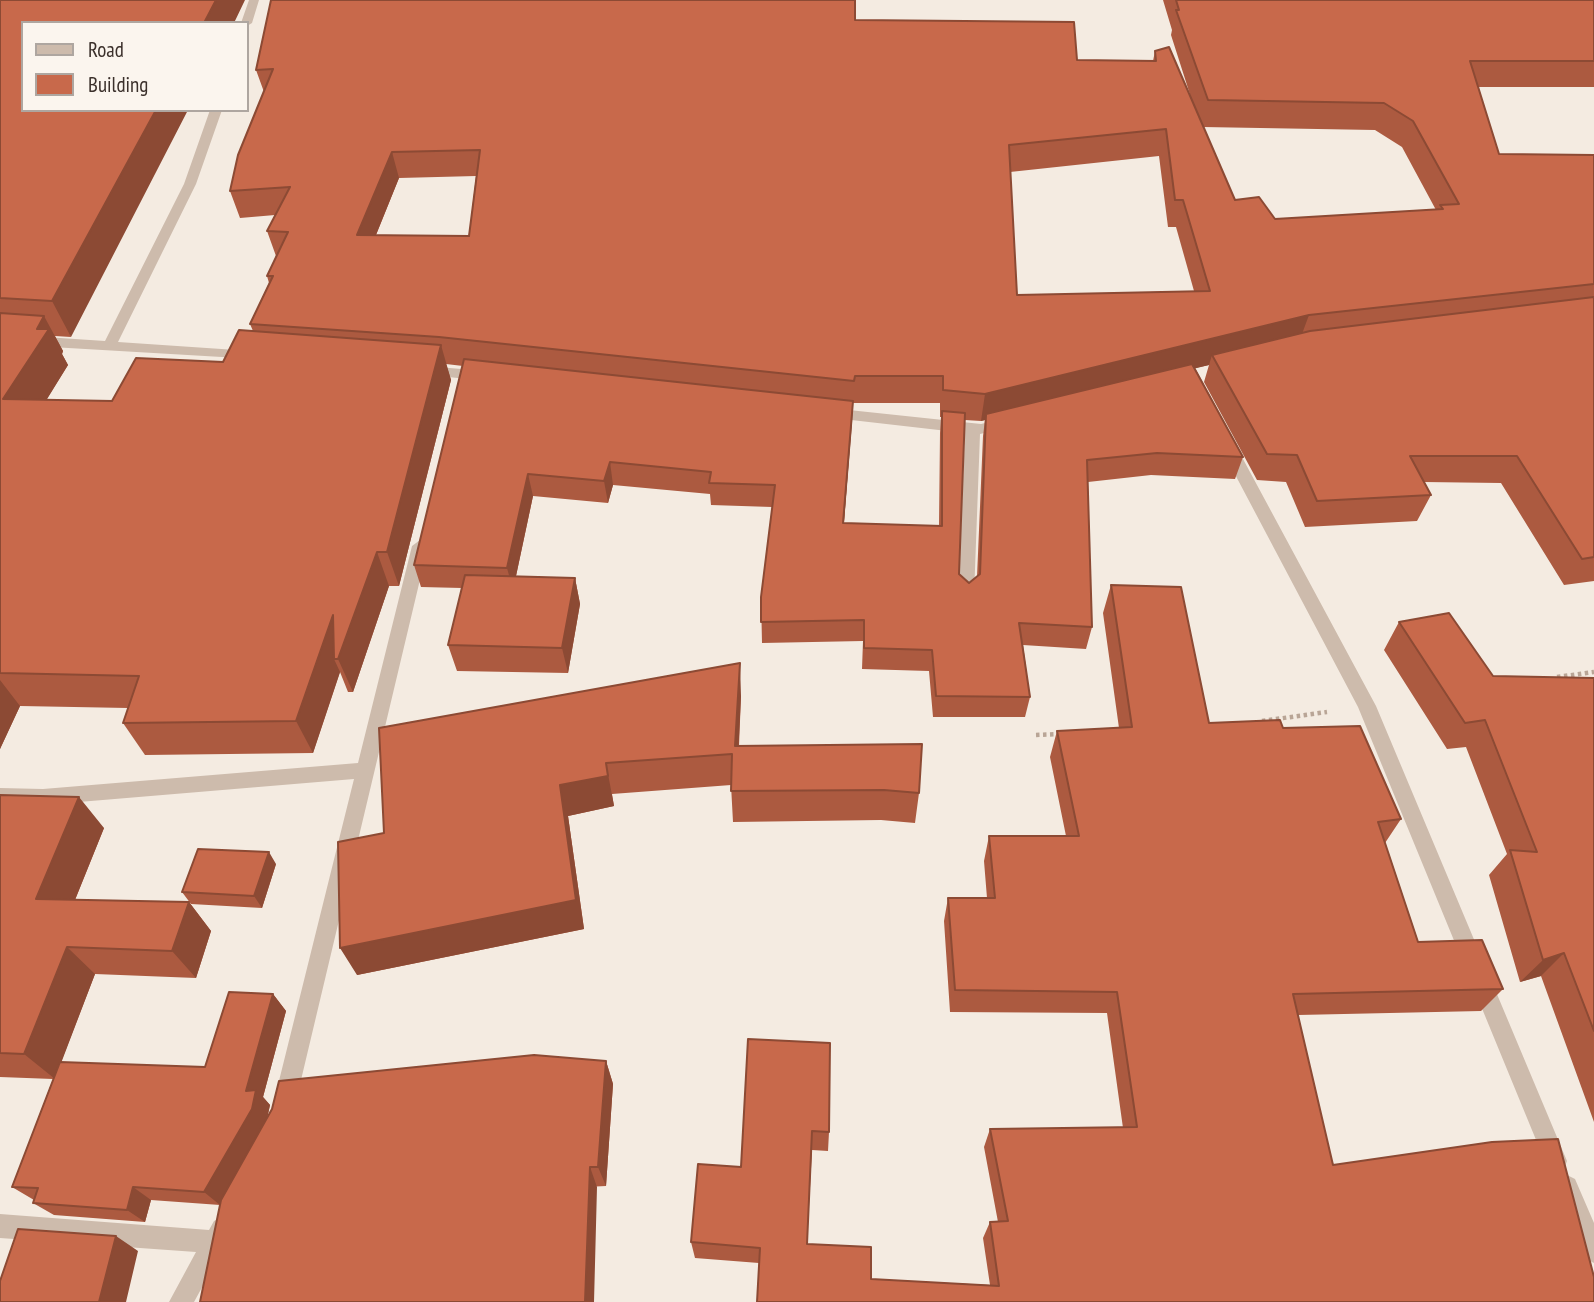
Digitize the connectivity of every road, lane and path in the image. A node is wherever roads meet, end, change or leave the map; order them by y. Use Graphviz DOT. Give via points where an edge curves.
graph roads {
  1 [pos="254,0"];
  2 [pos="247,21"];
  3 [pos="215,112"];
  4 [pos="0,339"];
  5 [pos="110,345"];
  6 [pos="271,358"];
  7 [pos="405,369"];
  8 [pos="503,378"];
  9 [pos="807,411"];
  10 [pos="1021,419"];
  11 [pos="1217,425"];
  12 [pos="973,428"];
  13 [pos="423,533"];
  14 [pos="966,596"];
  15 [pos="1594,672"];
  16 [pos="1544,679"];
  17 [pos="1367,706"];
  18 [pos="1256,722"];
  19 [pos="1064,734"];
  20 [pos="1036,735"];
  21 [pos="365,770"];
  22 [pos="0,796"];
  23 [pos="281,1116"];
  24 [pos="234,1208"];
  25 [pos="0,1226"];
  26 [pos="215,1242"];
  27 [pos="1594,1251"];
  28 [pos="181,1302"];
  1 -- 2 [label="street"];
  3 -- 5 [label="street" via="190,184"];
  4 -- 5 [label="street"];
  5 -- 6 [label="street"];
  7 -- 8 [label="street" via="460,381"];
  9 -- 12 [label="street"];
  10 -- 12 [label="street"];
  11 -- 17 [label="street"];
  12 -- 14 [label="street"];
  13 -- 21 [label="street"];
  15 -- 16 [label="path"];
  17 -- 18 [label="path"];
  17 -- 27 [label="street"];
  19 -- 20 [label="path"];
  21 -- 22 [label="street" via="43,797"];
  21 -- 23 [label="street"];
  24 -- 26 [label="street"];
  25 -- 26 [label="street"];
  26 -- 28 [label="street"];
}
